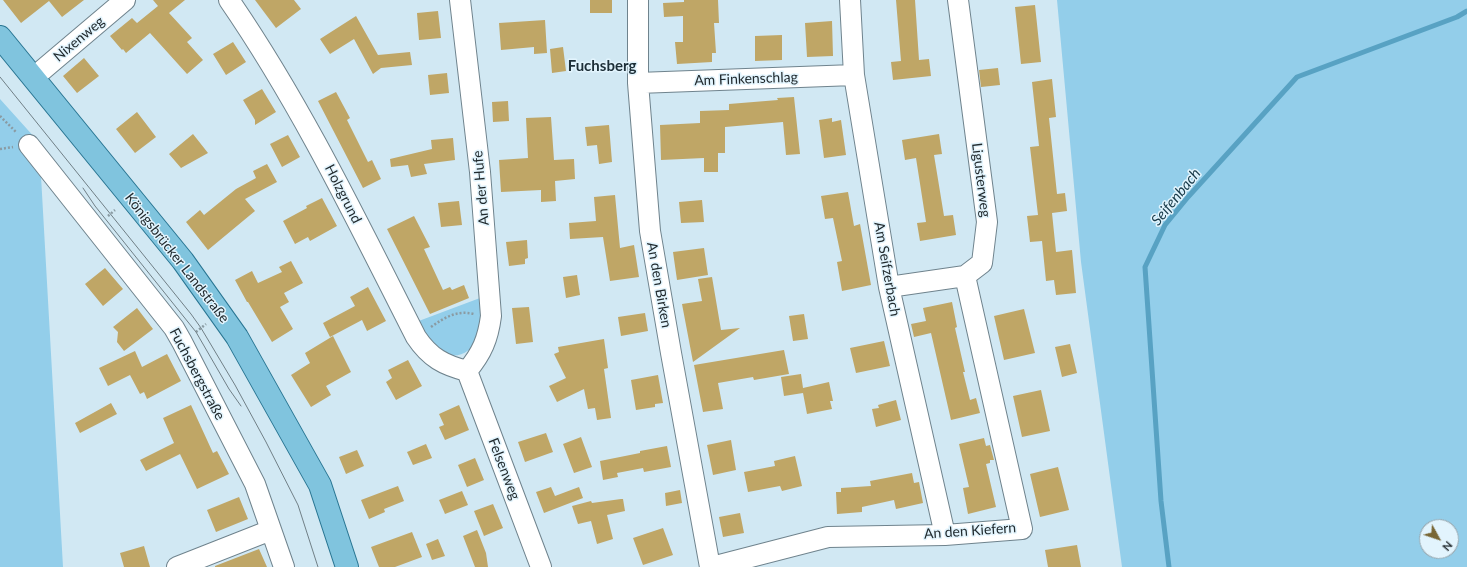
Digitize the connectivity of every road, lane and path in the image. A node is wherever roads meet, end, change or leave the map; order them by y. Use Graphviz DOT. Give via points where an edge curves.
graph roads {
  1 [pos="125,0"];
  2 [pos="229,0"];
  3 [pos="460,0"];
  4 [pos="638,0"];
  5 [pos="850,0"];
  6 [pos="958,0"];
  7 [pos="0,37"];
  8 [pos="854,76"];
  9 [pos="33,78"];
  10 [pos="638,84"];
  11 [pos="0,116"];
  12 [pos="30,145"];
  13 [pos="965,276"];
  14 [pos="889,287"];
  15 [pos="491,314"];
  16 [pos="416,337"];
  17 [pos="467,371"];
  18 [pos="271,530"];
  19 [pos="945,534"];
  20 [pos="177,567"];
  21 [pos="284,567"];
  22 [pos="347,567"];
  23 [pos="541,567"];
  24 [pos="711,567"];
  1 -- 9 [label="street, Nixenweg"];
  2 -- 16 [label="street, Holzgrund" via="316,141"];
  3 -- 15 [label="street, An der Hufe" via="480,172"];
  4 -- 10 [label="street, An den Birken"];
  5 -- 8 [label="street, Am Seifzerbach"];
  6 -- 13 [label="street, Ligusterweg" via="987,222 982,262"];
  7 -- 9 [label="main road, Königsbrücker Landstraße"];
  8 -- 10 [label="street, Am Finkenschlag"];
  8 -- 14 [label="street, Am Seifzerbach"];
  9 -- 22 [label="main road, Königsbrücker Landstraße" via="182,261 237,337 320,485"];
  10 -- 24 [label="street, An den Birken" via="650,231"];
  11 -- 12 [label="path"];
  12 -- 18 [label="street, Fuchsbergstraße" via="182,342 255,484"];
  13 -- 14 [label="street"];
  13 -- 19 [label="street, An den Kiefern" via="1022,529"];
  14 -- 19 [label="street, Am Seifzerbach"];
  15 -- 16 [label="path" via="453,314"];
  15 -- 17 [label="street, An der Hufe" via="489,332 482,350"];
  16 -- 17 [label="street, Holzgrund" via="431,356"];
  17 -- 23 [label="street, Felsenweg"];
  18 -- 20 [label="street"];
  18 -- 21 [label="street, Fuchsbergstraße"];
  19 -- 24 [label="street, An den Kiefern" via="828,537"];
}
